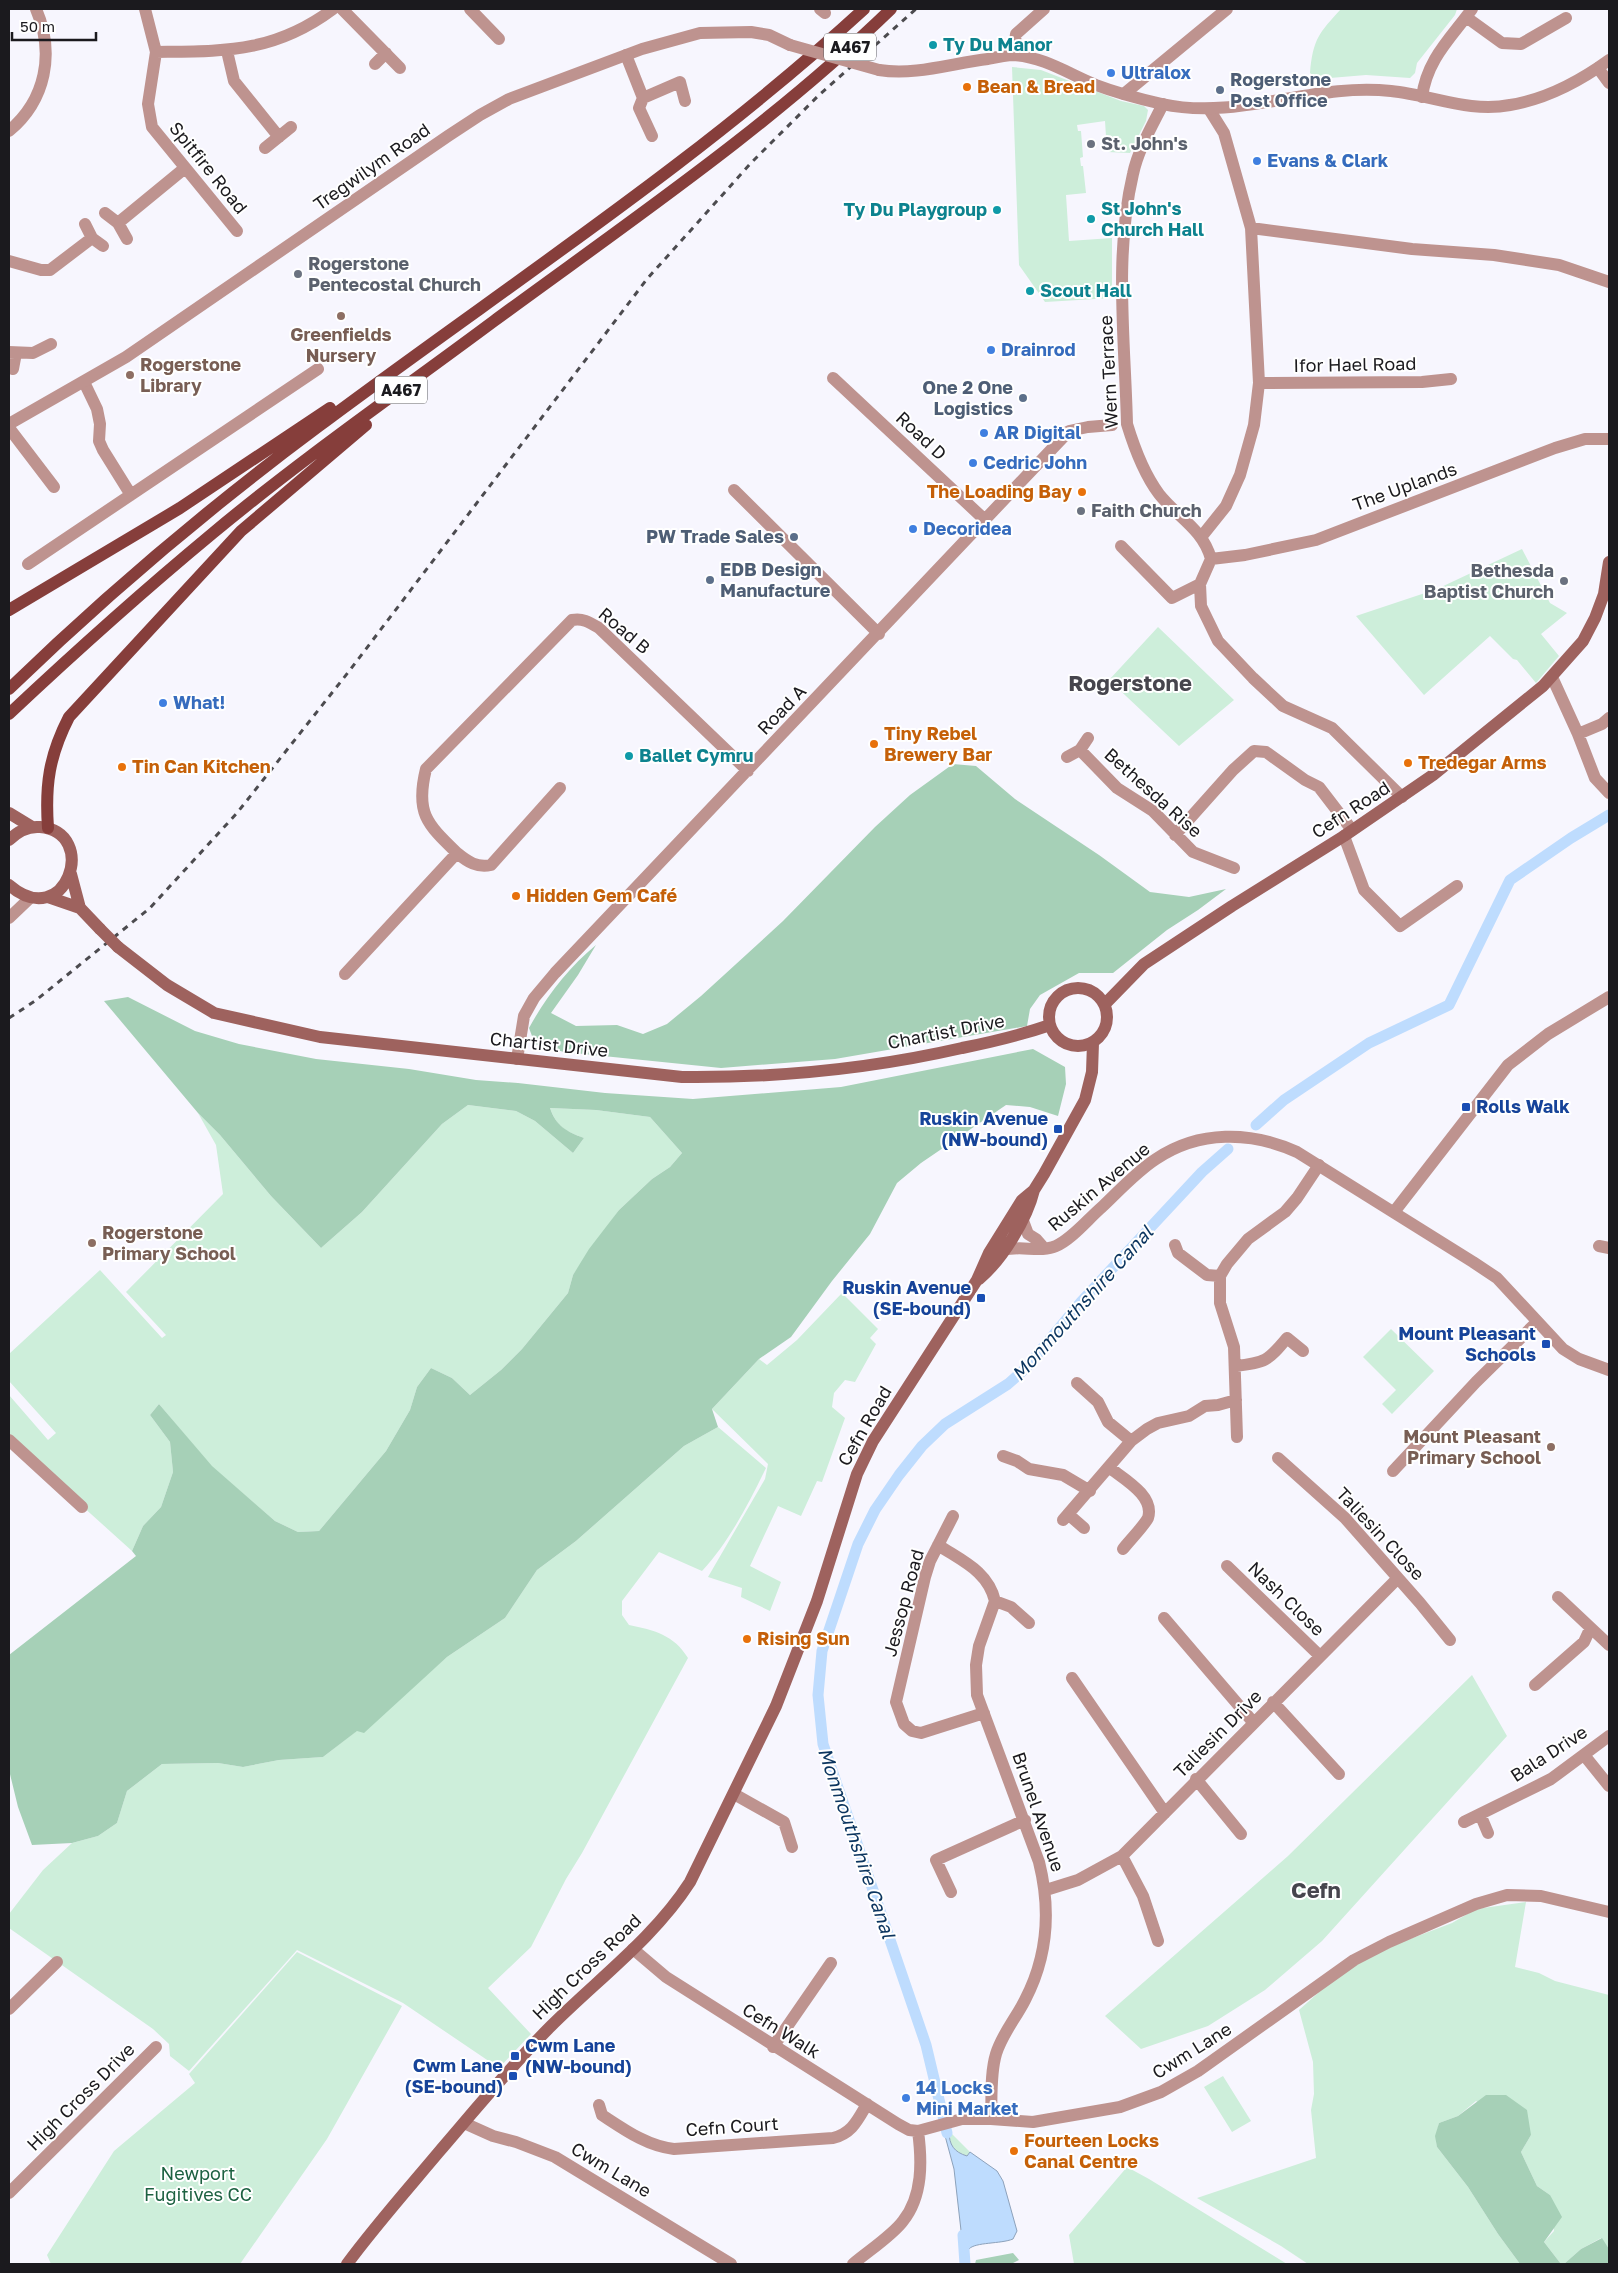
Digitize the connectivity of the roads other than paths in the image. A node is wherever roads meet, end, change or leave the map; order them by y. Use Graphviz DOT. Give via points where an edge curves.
graph roads {
  1 [pos="36,9"];
  2 [pos="145,9"];
  3 [pos="333,9"];
  4 [pos="342,9"];
  5 [pos="470,9"];
  6 [pos="489,9"];
  7 [pos="864,9"];
  8 [pos="891,9"];
  9 [pos="1044,9"];
  10 [pos="1227,9"];
  11 [pos="1469,13"];
  12 [pos="479,18"];
  13 [pos="1566,18"];
  14 [pos="499,39"];
  15 [pos="227,51"];
  16 [pos="156,52"];
  17 [pos="386,53"];
  18 [pos="626,55"];
  19 [pos="1013,55"];
  20 [pos="1609,60"];
  21 [pos="375,64"];
  22 [pos="400,68"];
  23 [pos="1598,68"];
  24 [pos="1609,83"];
  25 [pos="1124,94"];
  26 [pos="1422,97"];
  27 [pos="643,98"];
  28 [pos="685,101"];
  29 [pos="1162,104"];
  30 [pos="1209,110"];
  31 [pos="291,127"];
  32 [pos="9,131"];
  33 [pos="652,136"];
  34 [pos="279,137"];
  35 [pos="265,148"];
  36 [pos="185,168"];
  37 [pos="105,213"];
  38 [pos="118,223"];
  39 [pos="86,224"];
  40 [pos="1251,228"];
  41 [pos="237,231"];
  42 [pos="92,238"];
  43 [pos="127,239"];
  44 [pos="103,246"];
  45 [pos="9,261"];
  46 [pos="543,261"];
  47 [pos="1609,282"];
  48 [pos="51,344"];
  49 [pos="12,353"];
  50 [pos="446,356"];
  51 [pos="13,369"];
  52 [pos="318,369"];
  53 [pos="833,378"];
  54 [pos="1451,379"];
  55 [pos="84,382"];
  56 [pos="1259,383"];
  57 [pos="1112,425"];
  58 [pos="9,426"];
  59 [pos="1609,439"];
  60 [pos="54,486"];
  61 [pos="734,490"];
  62 [pos="131,495"];
  63 [pos="985,520"];
  64 [pos="1202,536"];
  65 [pos="1121,546"];
  66 [pos="1211,559"];
  67 [pos="1609,562"];
  68 [pos="28,564"];
  69 [pos="1200,584"];
  70 [pos="9,610"];
  71 [pos="879,634"];
  72 [pos="1552,677"];
  73 [pos="9,689"];
  74 [pos="9,714"];
  75 [pos="1609,718"];
  76 [pos="1578,734"];
  77 [pos="1088,738"];
  78 [pos="1080,750"];
  79 [pos="1067,757"];
  80 [pos="748,771"];
  81 [pos="560,788"];
  82 [pos="1609,793"];
  83 [pos="1402,797"];
  84 [pos="9,813"];
  85 [pos="32,827"];
  86 [pos="48,828"];
  87 [pos="1348,833"];
  88 [pos="1175,835"];
  89 [pos="9,840"];
  90 [pos="458,853"];
  91 [pos="1234,868"];
  92 [pos="71,874"];
  93 [pos="9,885"];
  94 [pos="1457,886"];
  95 [pos="48,897"];
  96 [pos="30,898"];
  97 [pos="80,908"];
  98 [pos="9,918"];
  99 [pos="345,974"];
  100 [pos="1609,997"];
  101 [pos="1105,1004"];
  102 [pos="1050,1025"];
  103 [pos="1092,1043"];
  104 [pos="517,1059"];
  105 [pos="1319,1165"];
  106 [pos="1394,1212"];
  107 [pos="1018,1216"];
  108 [pos="1013,1234"];
  109 [pos="1175,1245"];
  110 [pos="1043,1247"];
  111 [pos="1004,1250"];
  112 [pos="1220,1276"];
  113 [pos="977,1280"];
  114 [pos="1537,1322"];
  115 [pos="1302,1351"];
  116 [pos="1235,1366"];
  117 [pos="1609,1370"];
  118 [pos="1077,1383"];
  119 [pos="1236,1400"];
  120 [pos="1237,1437"];
  121 [pos="9,1440"];
  122 [pos="1131,1441"];
  123 [pos="1003,1456"];
  124 [pos="1278,1458"];
  125 [pos="1110,1468"];
  126 [pos="1393,1471"];
  127 [pos="1090,1491"];
  128 [pos="82,1507"];
  129 [pos="953,1516"];
  130 [pos="1084,1528"];
  131 [pos="938,1545"];
  132 [pos="1123,1549"];
  133 [pos="1227,1566"];
  134 [pos="1398,1578"];
  135 [pos="1558,1597"];
  136 [pos="995,1601"];
  137 [pos="1164,1618"];
  138 [pos="1030,1622"];
  139 [pos="1590,1628"];
  140 [pos="1450,1640"];
  141 [pos="1609,1645"];
  142 [pos="1320,1656"];
  143 [pos="795,1660"];
  144 [pos="1072,1678"];
  145 [pos="1535,1685"];
  146 [pos="1273,1702"];
  147 [pos="984,1713"];
  148 [pos="1253,1722"];
  149 [pos="1609,1736"];
  150 [pos="1584,1755"];
  151 [pos="1340,1774"];
  152 [pos="1196,1779"];
  153 [pos="1609,1786"];
  154 [pos="734,1794"];
  155 [pos="1165,1813"];
  156 [pos="1480,1814"];
  157 [pos="1024,1820"];
  158 [pos="1464,1822"];
  159 [pos="1488,1833"];
  160 [pos="1241,1834"];
  161 [pos="792,1847"];
  162 [pos="1122,1856"];
  163 [pos="1046,1890"];
  164 [pos="951,1892"];
  165 [pos="1609,1912"];
  166 [pos="1158,1941"];
  167 [pos="633,1949"];
  168 [pos="57,1962"];
  169 [pos="831,1964"];
  170 [pos="9,2008"];
  171 [pos="156,2047"];
  172 [pos="774,2047"];
  173 [pos="867,2104"];
  174 [pos="600,2105"];
  175 [pos="992,2119"];
  176 [pos="464,2123"];
  177 [pos="918,2131"];
  178 [pos="9,2193"];
  179 [pos="347,2264"];
  180 [pos="731,2264"];
  181 [pos="853,2264"];
  1 -- 32 [label="street" via="46,46 44,76 26,115"];
  2 -- 16 [label="street, Spitfire Road"];
  3 -- 15 [label="street" via="281,38"];
  4 -- 17 [label="street"];
  5 -- 12 [label="street"];
  6 -- 12 [label="street"];
  7 -- 46 [label="main road, A467" via="727,126"];
  8 -- 50 [label="main road, A467" via="748,134"];
  9 -- 19 [label="street" via="1016,34"];
  10 -- 25 [label="street"];
  11 -- 13 [label="street" via="1502,43 1521,44"];
  11 -- 26 [label="street" via="1433,60 1424,81"];
  12 -- 14 [label="street"];
  15 -- 16 [label="street"];
  15 -- 34 [label="street" via="234,81"];
  16 -- 36 [label="street, Spitfire Road" via="148,116 155,131"];
  17 -- 21 [label="street"];
  17 -- 22 [label="street"];
  18 -- 19 [label="street, Tregwilym Road, bridge" via="700,34 727,32 769,35 790,45 887,71 934,68"];
  18 -- 27 [label="street"];
  18 -- 55 [label="street, Tregwilym Road" via="509,99 480,115 134,352"];
  19 -- 25 [label="street, Tregwilym Road" via="1040,60"];
  20 -- 23 [label="street, Tregwilym Road"];
  23 -- 24 [label="street"];
  23 -- 26 [label="street, Tregwilym Road" via="1558,92 1511,105 1484,109"];
  25 -- 29 [label="street, Tregwilym Road"];
  26 -- 30 [label="street, Tregwilym Road" via="1390,91 1347,91"];
  27 -- 28 [label="street" via="680,82"];
  27 -- 33 [label="street" via="639,108"];
  29 -- 30 [label="street, Tregwilym Road"];
  29 -- 64 [label="street, Wern Terrace" via="1133,172 1126,210 1122,296 1127,424 1133,444 1159,494"];
  30 -- 40 [label="street" via="1224,133"];
  31 -- 34 [label="street"];
  34 -- 35 [label="street"];
  36 -- 38 [label="street"];
  36 -- 41 [label="street, Spitfire Road"];
  37 -- 38 [label="street"];
  38 -- 43 [label="street"];
  39 -- 42 [label="street"];
  40 -- 47 [label="street" via="1412,249 1494,255 1559,265"];
  40 -- 56 [label="street"];
  42 -- 44 [label="street"];
  42 -- 45 [label="street" via="50,270"];
  46 -- 70 [label="main road" via="196,498"];
  46 -- 73 [label="main road, A467" via="317,427 205,516"];
  48 -- 49 [label="street" via="33,353"];
  49 -- 51 [label="street"];
  50 -- 74 [label="main road, A467" via="308,458 214,533"];
  50 -- 86 [label="main road" via="241,531 69,717 51,762 46,799"];
  52 -- 62 [label="street"];
  53 -- 63 [label="street, Road D"];
  54 -- 56 [label="street, Ifor Hael Road"];
  55 -- 58 [label="street, Tregwilym Road"];
  55 -- 62 [label="street" via="97,410 102,450"];
  56 -- 64 [label="street" via="1254,426 1240,475 1226,506"];
  57 -- 63 [label="street, Road A" via="1069,432"];
  58 -- 60 [label="street"];
  59 -- 66 [label="street, The Uplands" via="1585,439 1555,448 1316,540"];
  61 -- 71 [label="street"];
  62 -- 68 [label="street"];
  63 -- 71 [label="street, Road A"];
  64 -- 66 [label="street, Wern Terrace"];
  65 -- 69 [label="street" via="1172,598"];
  66 -- 69 [label="street"];
  67 -- 72 [label="main road, Cefn Road" via="1604,594 1595,618 1583,641"];
  69 -- 83 [label="street" via="1201,606 1218,641 1253,678 1283,706 1332,728"];
  71 -- 80 [label="street, Road A"];
  72 -- 76 [label="street"];
  72 -- 83 [label="main road, Cefn Road" via="1433,776"];
  75 -- 76 [label="street"];
  76 -- 82 [label="street" via="1595,778"];
  77 -- 78 [label="street, Bethesda Rise"];
  78 -- 79 [label="street, Bethesda Rise"];
  78 -- 88 [label="street, Bethesda Rise" via="1117,788 1153,811"];
  80 -- 90 [label="street, Road B" via="599,628 580,618 572,620 426,769 422,806 428,822"];
  80 -- 104 [label="street, Road A" via="534,998 524,1016"];
  81 -- 90 [label="street" via="491,865 482,867 469,863"];
  83 -- 87 [label="main road, Cefn Road"];
  84 -- 85 [label="main road"];
  85 -- 86 [label="main road"];
  85 -- 89 [label="main road"];
  86 -- 92 [label="main road, Chartist Drive" via="62,837 69,847"];
  87 -- 88 [label="street" via="1319,787 1266,752 1254,751"];
  87 -- 94 [label="street" via="1364,890 1400,926"];
  87 -- 101 [label="main road, Cefn Road" via="1144,964"];
  88 -- 91 [label="street, Bethesda Rise" via="1193,852"];
  90 -- 99 [label="street"];
  92 -- 95 [label="main road" via="62,888"];
  92 -- 97 [label="main road, Chartist Drive"];
  93 -- 96 [label="main road"];
  95 -- 96 [label="main road, Chartist Drive"];
  95 -- 97 [label="main road, Chartist Drive"];
  96 -- 98 [label="street"];
  97 -- 104 [label="main road, Chartist Drive, bridge" via="118,947 167,985 214,1013 320,1037"];
  100 -- 106 [label="street" via="1548,1034 1508,1065"];
  101 -- 102 [label="main road" via="1090,990 1076,988 1065,991 1054,1000 1049,1013"];
  101 -- 103 [label="main road" via="1106,1028"];
  102 -- 103 [label="main road" via="1055,1035 1067,1044 1085,1046"];
  102 -- 104 [label="main road, Chartist Drive" via="1023,1035 928,1056 743,1078 682,1077"];
  103 -- 107 [label="main road, Cefn Road" via="1092,1072 1085,1100 1034,1190 1022,1200"];
  105 -- 106 [label="street, Ruskin Avenue"];
  105 -- 110 [label="street, Ruskin Avenue" via="1278,1143 1253,1137 1212,1138 1177,1147 1136,1175 1059,1244"];
  105 -- 112 [label="street" via="1285,1212 1248,1239"];
  106 -- 114 [label="street, Ruskin Avenue" via="1496,1278"];
  107 -- 108 [label="street" via="1011,1230"];
  107 -- 110 [label="street, Ruskin Avenue" via="1028,1234"];
  107 -- 113 [label="main road, Cefn Road" via="989,1252"];
  108 -- 110 [label="street, Ruskin Avenue"];
  108 -- 111 [label="main road, Cefn Road"];
  109 -- 112 [label="street" via="1178,1253 1207,1275"];
  110 -- 111 [label="street, Ruskin Avenue"];
  111 -- 113 [label="main road, Cefn Road" via="992,1268"];
  112 -- 116 [label="street" via="1220,1303 1234,1347"];
  113 -- 143 [label="main road, Cefn Road" via="873,1441 856,1474 817,1601"];
  114 -- 117 [label="street, Ruskin Avenue" via="1579,1360"];
  114 -- 126 [label="street"];
  115 -- 116 [label="street" via="1287,1338 1270,1358 1256,1364"];
  116 -- 119 [label="street"];
  118 -- 122 [label="street" via="1098,1402 1108,1422"];
  119 -- 120 [label="street"];
  119 -- 122 [label="street" via="1205,1406 1189,1416 1158,1423"];
  121 -- 128 [label="street"];
  122 -- 125 [label="street"];
  123 -- 127 [label="street" via="1029,1469 1063,1475"];
  124 -- 134 [label="street, Taliesin Close" via="1344,1518"];
  125 -- 127 [label="street"];
  125 -- 132 [label="street" via="1141,1492 1149,1506 1148,1518"];
  127 -- 130 [label="street" via="1066,1517"];
  129 -- 131 [label="street, Jessop Road"];
  131 -- 136 [label="street" via="984,1576"];
  131 -- 147 [label="street, Jessop Road" via="925,1577 896,1702 904,1724 912,1731 921,1732"];
  133 -- 142 [label="street, Nash Close"];
  134 -- 140 [label="street, Taliesin Close"];
  134 -- 142 [label="street, Taliesin Drive"];
  135 -- 139 [label="street"];
  136 -- 138 [label="street" via="1011,1607"];
  136 -- 147 [label="street, Brunel Avenue" via="976,1664 977,1695"];
  137 -- 148 [label="street"];
  139 -- 141 [label="street"];
  139 -- 145 [label="street" via="1584,1642"];
  142 -- 146 [label="street, Taliesin Drive"];
  143 -- 154 [label="main road, High Cross Road"];
  144 -- 155 [label="street"];
  146 -- 148 [label="street, Taliesin Drive"];
  146 -- 151 [label="street"];
  147 -- 157 [label="street, Brunel Avenue"];
  148 -- 152 [label="street, Taliesin Drive"];
  149 -- 150 [label="street, Bala Drive"];
  150 -- 153 [label="street"];
  150 -- 156 [label="street, Bala Drive" via="1536,1788"];
  152 -- 155 [label="street, Taliesin Drive"];
  152 -- 160 [label="street"];
  154 -- 161 [label="street" via="784,1822"];
  154 -- 167 [label="main road, High Cross Road" via="676,1904"];
  155 -- 162 [label="street, Taliesin Drive"];
  156 -- 158 [label="street, Bala Drive"];
  156 -- 159 [label="street"];
  157 -- 163 [label="street, Brunel Avenue"];
  157 -- 164 [label="street" via="936,1860"];
  162 -- 163 [label="street, Taliesin Drive" via="1078,1880"];
  162 -- 166 [label="street" via="1143,1896"];
  163 -- 175 [label="street, Brunel Avenue" via="1047,1920 1040,1965 995,2054"];
  165 -- 175 [label="street, Cwm Lane" via="1534,1895 1507,1895 1476,1904 1354,1960 1198,2072 1161,2092 1120,2107 1086,2114 1033,2122"];
  167 -- 172 [label="street, Cefn Walk" via="666,1977"];
  167 -- 176 [label="main road, High Cross Road" via="540,2037"];
  168 -- 170 [label="street"];
  169 -- 172 [label="street"];
  171 -- 178 [label="street, High Cross Drive"];
  172 -- 173 [label="street, Cefn Walk"];
  173 -- 174 [label="street, Cefn Court" via="850,2130 833,2138 674,2148 657,2147 637,2137 602,2115"];
  173 -- 177 [label="street, Cefn Walk" via="909,2130"];
  175 -- 177 [label="street, Cwm Lane" via="962,2119"];
  176 -- 179 [label="main road, High Cross Road"];
  176 -- 180 [label="street, Cwm Lane" via="555,2157"];
  177 -- 181 [label="street" via="920,2164 915,2202 903,2222"];
}
